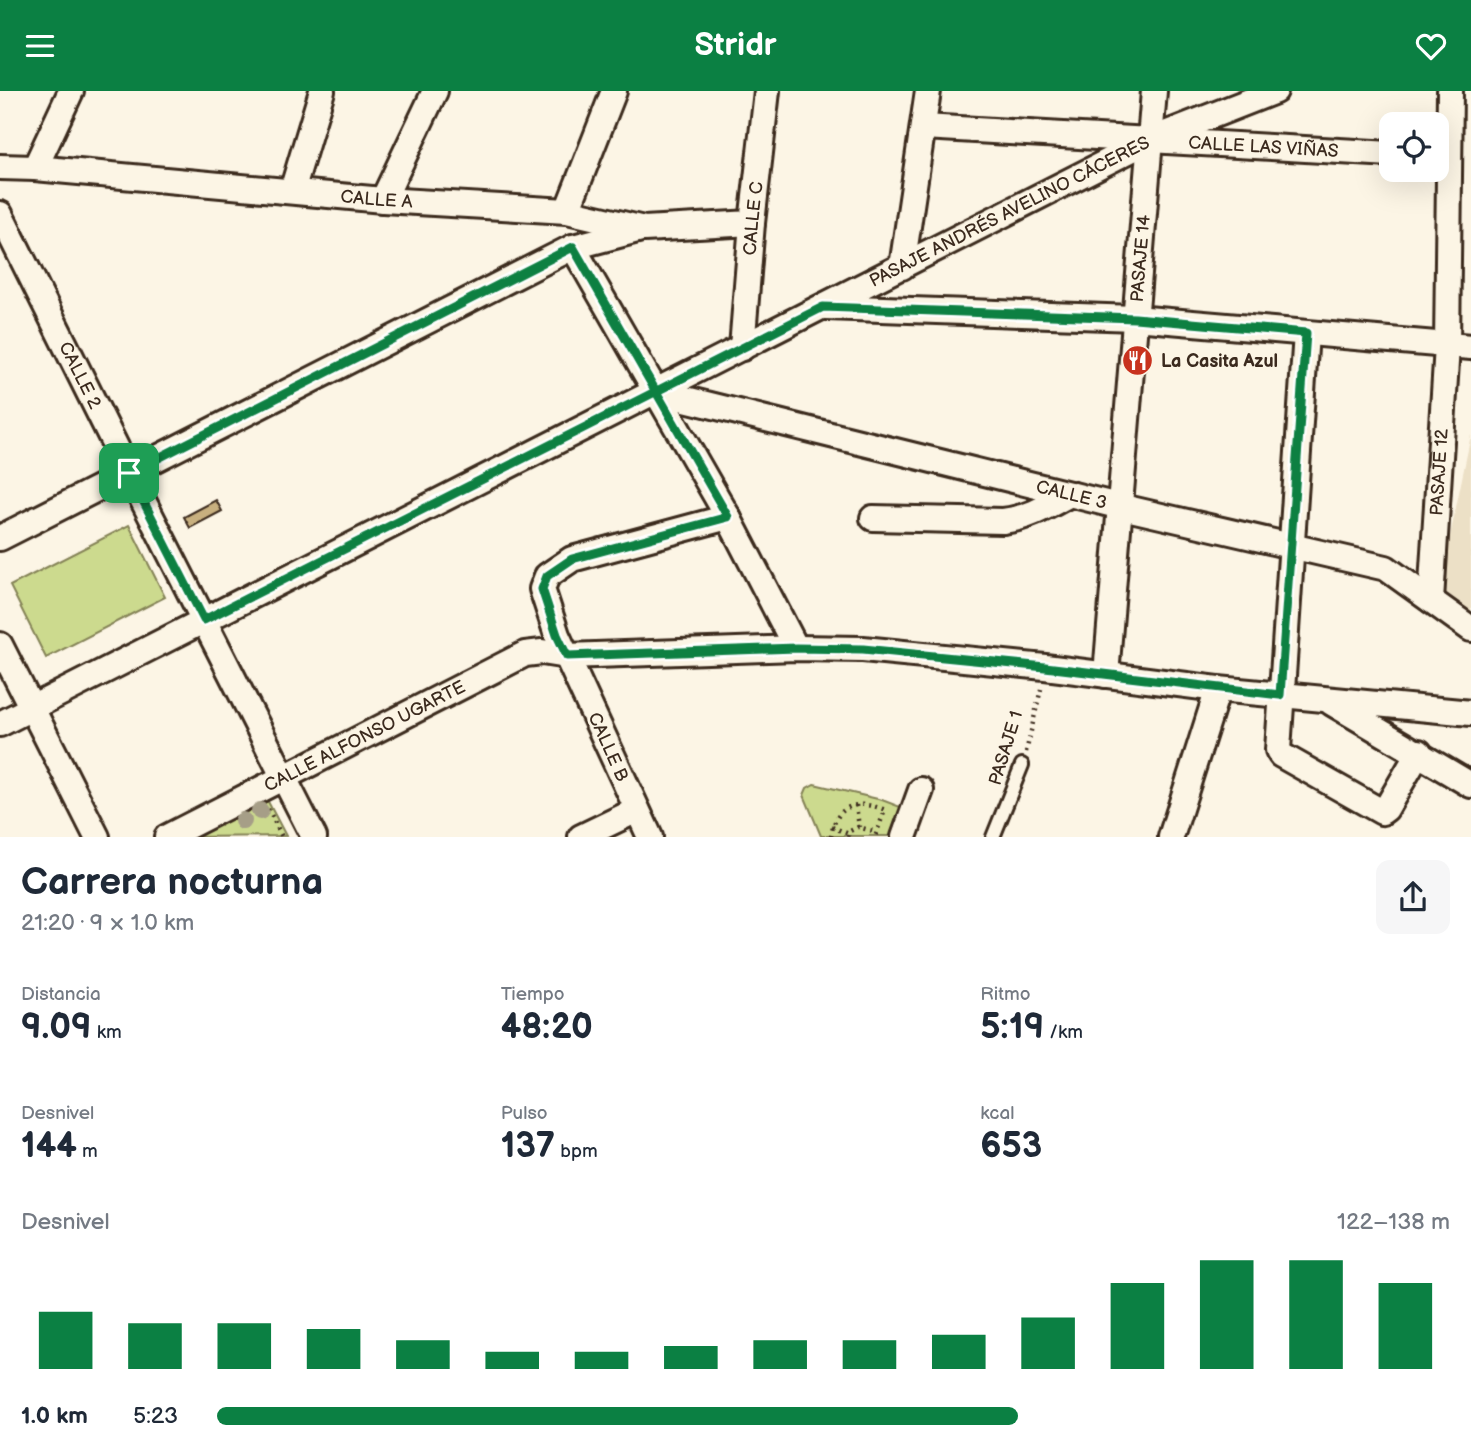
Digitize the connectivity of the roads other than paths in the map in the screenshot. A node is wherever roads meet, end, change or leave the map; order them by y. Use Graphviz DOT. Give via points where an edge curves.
graph roads {
  1 [pos="71,91"];
  2 [pos="322,91"];
  3 [pos="435,91"];
  4 [pos="614,91"];
  5 [pos="767,91"];
  6 [pos="928,91"];
  7 [pos="1154,91"];
  8 [pos="1275,91"];
  9 [pos="1450,91"];
  10 [pos="923,127"];
  11 [pos="1150,140"];
  12 [pos="1379,153"];
  13 [pos="1452,158"];
  14 [pos="0,167"];
  15 [pos="35,168"];
  16 [pos="292,191"];
  17 [pos="383,200"];
  18 [pos="567,211"];
  19 [pos="0,214"];
  20 [pos="752,223"];
  21 [pos="643,229"];
  22 [pos="573,247"];
  23 [pos="902,267"];
  24 [pos="823,307"];
  25 [pos="1135,318"];
  26 [pos="1306,333"];
  27 [pos="1459,347"];
  28 [pos="742,348"];
  29 [pos="657,392"];
  30 [pos="129,473"];
  31 [pos="1070,494"];
  32 [pos="1118,506"];
  33 [pos="728,517"];
  34 [pos="873,518"];
  35 [pos="0,538"];
  36 [pos="1291,545"];
  37 [pos="1431,600"];
  38 [pos="204,620"];
  39 [pos="1471,629"];
  40 [pos="0,645"];
  41 [pos="796,648"];
  42 [pos="567,656"];
  43 [pos="1106,675"];
  44 [pos="1218,689"];
  45 [pos="1280,695"];
  46 [pos="1325,699"];
  47 [pos="32,707"];
  48 [pos="1471,713"];
  49 [pos="0,724"];
  50 [pos="1419,752"];
  51 [pos="1022,765"];
  52 [pos="284,778"];
  53 [pos="1471,785"];
  54 [pos="921,790"];
  55 [pos="637,810"];
  56 [pos="97,837"];
  57 [pos="167,837"];
  58 [pos="314,837"];
  59 [pos="582,837"];
  60 [pos="650,837"];
  61 [pos="904,837"];
  62 [pos="993,837"];
  63 [pos="1171,837"];
  1 -- 15 [label="street"];
  2 -- 16 [label="street"];
  3 -- 17 [label="street"];
  4 -- 18 [label="street"];
  5 -- 20 [label="street, CALLE C"];
  6 -- 10 [label="street"];
  7 -- 11 [label="street, PASAJE 14"];
  8 -- 11 [label="street, PASAJE ANDRÉS AVELINO CÁCERES"];
  9 -- 13 [label="street, PASAJE 12"];
  10 -- 11 [label="street, CALLE LAS VIÑAS"];
  10 -- 23 [label="street"];
  11 -- 12 [label="street, CALLE LAS VIÑAS"];
  11 -- 23 [label="street, PASAJE ANDRÉS AVELINO CÁCERES"];
  11 -- 25 [label="street, PASAJE 14"];
  13 -- 27 [label="street, PASAJE 12"];
  14 -- 15 [label="street, CALLE A"];
  15 -- 16 [label="street, CALLE A"];
  16 -- 17 [label="street, CALLE A"];
  17 -- 18 [label="street, CALLE A"];
  18 -- 21 [label="street, CALLE A"];
  19 -- 30 [label="street, CALLE 2"];
  20 -- 21 [label="street, CALLE A"];
  20 -- 28 [label="street, CALLE C"];
  21 -- 22 [label="street"];
  22 -- 29 [label="street"];
  22 -- 30 [label="street"];
  23 -- 24 [label="street, PASAJE ANDRÉS AVELINO CÁCERES"];
  24 -- 25 [label="street"];
  24 -- 28 [label="street, PASAJE ANDRÉS AVELINO CÁCERES"];
  25 -- 26 [label="street"];
  25 -- 32 [label="street, PASAJE 14"];
  26 -- 27 [label="street"];
  26 -- 36 [label="street"];
  27 -- 37 [label="street, PASAJE 12"];
  28 -- 29 [label="street, PASAJE ANDRÉS AVELINO CÁCERES"];
  29 -- 31 [label="street, CALLE 3"];
  29 -- 33 [label="street"];
  29 -- 38 [label="street, PASAJE ANDRÉS AVELINO CÁCERES"];
  30 -- 35 [label="street"];
  30 -- 38 [label="street, CALLE 2"];
  31 -- 32 [label="street, CALLE 3"];
  31 -- 34 [label="street" via="1012,520"];
  32 -- 36 [label="street, CALLE 3"];
  32 -- 43 [label="street, PASAJE 14"];
  33 -- 41 [label="street"];
  33 -- 42 [label="street, CALLE B" via="572,559 547,576 542,589"];
  36 -- 37 [label="street, CALLE 3" via="1386,568"];
  36 -- 45 [label="street"];
  37 -- 39 [label="street, CALLE 3"];
  38 -- 47 [label="street, PASAJE ANDRÉS AVELINO CÁCERES"];
  38 -- 52 [label="street, CALLE 2"];
  40 -- 47 [label="street"];
  41 -- 42 [label="street, CALLE ALFONSO UGARTE"];
  41 -- 43 [label="street, CALLE ALFONSO UGARTE" via="863,649"];
  42 -- 52 [label="street, CALLE ALFONSO UGARTE" via="526,654"];
  42 -- 55 [label="street, CALLE B"];
  43 -- 44 [label="street, CALLE ALFONSO UGARTE"];
  44 -- 45 [label="street, CALLE ALFONSO UGARTE"];
  44 -- 63 [label="street"];
  45 -- 46 [label="street, CALLE ALFONSO UGARTE"];
  45 -- 50 [label="street" via="1281,755 1382,812"];
  46 -- 48 [label="street, CALLE ALFONSO UGARTE"];
  46 -- 50 [label="street"];
  47 -- 49 [label="street, PASAJE ANDRÉS AVELINO CÁCERES"];
  47 -- 56 [label="street"];
  50 -- 53 [label="street"];
  51 -- 62 [label="lane, PASAJE 1"];
  52 -- 57 [label="street, CALLE ALFONSO UGARTE"];
  52 -- 58 [label="street, CALLE 2"];
  54 -- 61 [label="street"];
  55 -- 59 [label="street"];
  55 -- 60 [label="street, CALLE B"];
}
